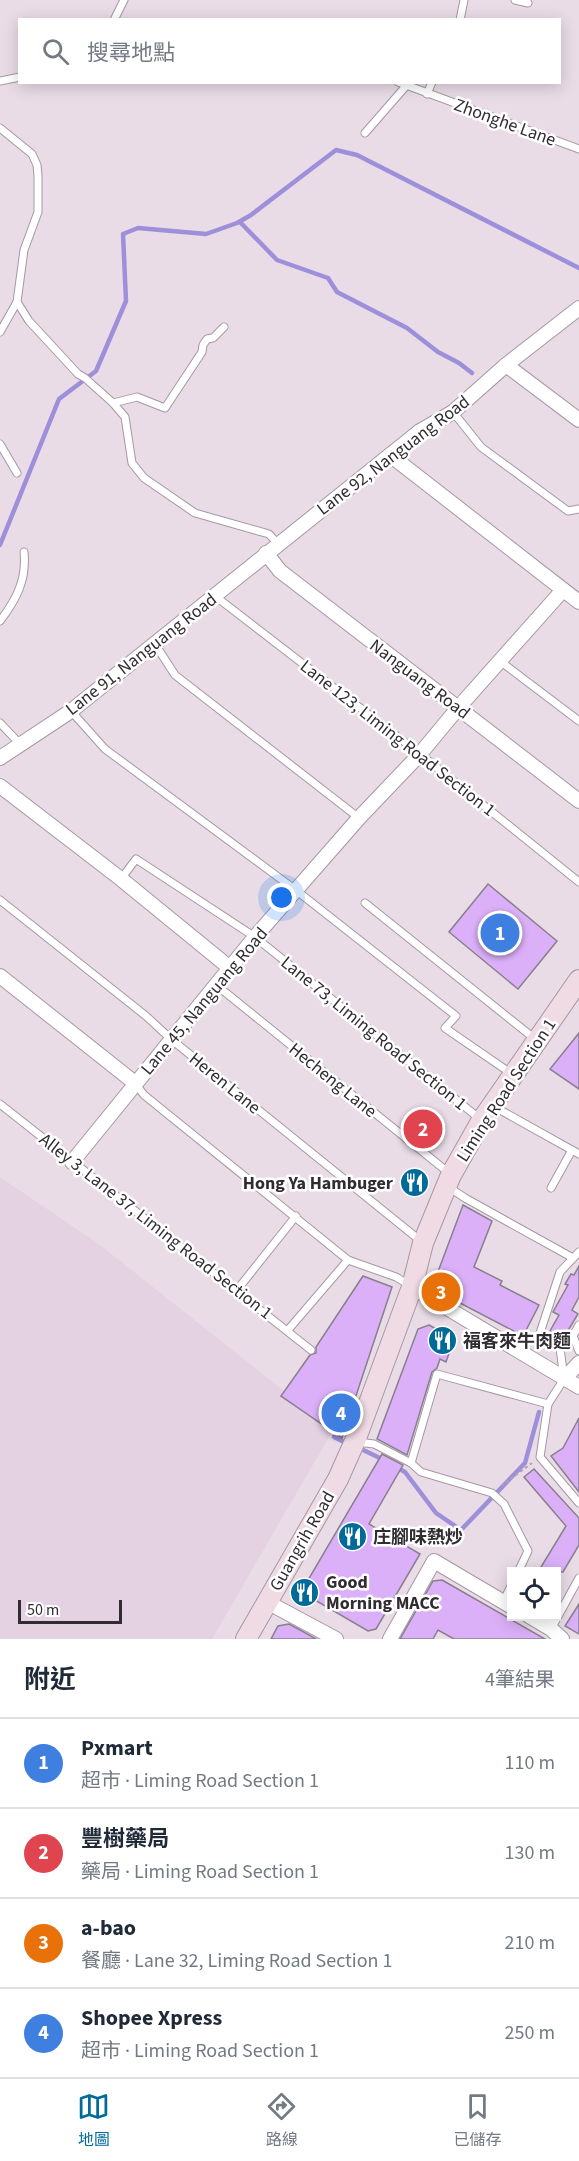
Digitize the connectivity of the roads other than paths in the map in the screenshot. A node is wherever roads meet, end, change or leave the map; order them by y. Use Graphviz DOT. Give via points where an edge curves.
graph roads {
  1 [pos="124,0"];
  2 [pos="465,0"];
  3 [pos="515,0"];
  4 [pos="528,3"];
  5 [pos="115,18"];
  6 [pos="460,18"];
  7 [pos="18,77"];
  8 [pos="0,81"];
  9 [pos="402,84"];
  10 [pos="431,84"];
  11 [pos="406,86"];
  12 [pos="427,94"];
  13 [pos="0,128"];
  14 [pos="365,133"];
  15 [pos="579,149"];
  16 [pos="17,302"];
  17 [pos="579,308"];
  18 [pos="224,327"];
  19 [pos="0,332"];
  20 [pos="506,365"];
  21 [pos="113,403"];
  22 [pos="453,412"];
  23 [pos="579,420"];
  24 [pos="0,444"];
  25 [pos="390,455"];
  26 [pos="17,473"];
  27 [pos="579,509"];
  28 [pos="278,544"];
  29 [pos="24,552"];
  30 [pos="266,553"];
  31 [pos="563,590"];
  32 [pos="215,596"];
  33 [pos="579,602"];
  34 [pos="0,621"];
  35 [pos="155,644"];
  36 [pos="500,661"];
  37 [pos="458,708"];
  38 [pos="71,711"];
  39 [pos="579,721"];
  40 [pos="0,723"];
  41 [pos="20,744"];
  42 [pos="420,754"];
  43 [pos="0,758"];
  44 [pos="0,786"];
  45 [pos="579,801"];
  46 [pos="359,818"];
  47 [pos="121,879"];
  48 [pos="579,882"];
  49 [pos="297,891"];
  50 [pos="0,900"];
  51 [pos="365,903"];
  52 [pos="255,937"];
  53 [pos="230,968"];
  54 [pos="0,976"];
  55 [pos="215,984"];
  56 [pos="576,992"];
  57 [pos="172,1040"];
  58 [pos="537,1041"];
  59 [pos="514,1075"];
  60 [pos="135,1083"];
  61 [pos="0,1104"];
  62 [pos="488,1113"];
  63 [pos="575,1152"];
  64 [pos="72,1162"];
  65 [pos="449,1181"];
  66 [pos="551,1188"];
  67 [pos="296,1216"];
  68 [pos="423,1243"];
  69 [pos="576,1255"];
  70 [pos="348,1260"];
  71 [pos="412,1287"];
  72 [pos="237,1290"];
  73 [pos="579,1325"];
  74 [pos="288,1330"];
  75 [pos="311,1350"];
  76 [pos="579,1351"];
  77 [pos="579,1363"];
  78 [pos="564,1379"];
  79 [pos="579,1388"];
  80 [pos="548,1404"];
  81 [pos="353,1441"];
  82 [pos="411,1464"];
  83 [pos="579,1503"];
  84 [pos="520,1567"];
  85 [pos="579,1578"];
  86 [pos="267,1602"];
  87 [pos="507,1604"];
  88 [pos="536,1621"];
  89 [pos="559,1635"];
  90 [pos="246,1639"];
  91 [pos="336,1639"];
  92 [pos="390,1639"];
  1 -- 5 [label="lane"];
  2 -- 6 [label="lane"];
  3 -- 4 [label="lane"];
  7 -- 8 [label="lane"];
  9 -- 11 [label="lane, Zhonghe Lane"];
  10 -- 12 [label="lane"];
  11 -- 12 [label="lane, Zhonghe Lane"];
  11 -- 14 [label="lane"];
  12 -- 15 [label="lane, Zhonghe Lane"];
  13 -- 16 [label="lane" via="32,154 37,165 38,212 24,249"];
  16 -- 19 [label="lane"];
  16 -- 21 [label="lane" via="29,321 78,374"];
  17 -- 20 [label="street, Lane 92, Nanguang Road"];
  18 -- 21 [label="lane" via="207,339 165,408 137,397"];
  20 -- 22 [label="street, Lane 92, Nanguang Road"];
  20 -- 23 [label="street"];
  21 -- 28 [label="lane" via="125,417 132,463 144,478 195,513 269,534"];
  22 -- 25 [label="street, Lane 92, Nanguang Road"];
  22 -- 27 [label="lane" via="481,447 568,511"];
  24 -- 26 [label="lane"];
  25 -- 28 [label="street, Lane 92, Nanguang Road"];
  25 -- 31 [label="street"];
  28 -- 30 [label="street, Lane 91, Nanguang Road"];
  29 -- 34 [label="lane" via="22,582"];
  30 -- 32 [label="street, Lane 91, Nanguang Road"];
  30 -- 37 [label="street, Nanguang Road" via="280,571"];
  31 -- 33 [label="street"];
  31 -- 36 [label="street, Lane 45, Nanguang Road"];
  32 -- 35 [label="street, Lane 91, Nanguang Road"];
  32 -- 42 [label="lane, Lane 123, Liming Road Section 1"];
  35 -- 38 [label="street, Lane 91, Nanguang Road"];
  35 -- 46 [label="lane" via="175,675"];
  36 -- 37 [label="street, Lane 45, Nanguang Road"];
  36 -- 39 [label="lane"];
  37 -- 42 [label="street, Lane 45, Nanguang Road"];
  37 -- 45 [label="street, Nanguang Road"];
  38 -- 41 [label="street, Lane 91, Nanguang Road"];
  38 -- 49 [label="lane" via="105,749"];
  40 -- 41 [label="lane"];
  41 -- 43 [label="street, Lane 91, Nanguang Road"];
  42 -- 46 [label="street, Lane 45, Nanguang Road"];
  42 -- 48 [label="lane, Lane 123, Liming Road Section 1"];
  44 -- 47 [label="street"];
  46 -- 49 [label="street, Lane 45, Nanguang Road"];
  47 -- 52 [label="lane, Lane 73, Liming Road Section 1" via="136,859"];
  47 -- 53 [label="street"];
  49 -- 52 [label="street, Lane 45, Nanguang Road"];
  49 -- 59 [label="lane" via="456,1016 445,1028"];
  50 -- 57 [label="lane, Heren Lane"];
  51 -- 58 [label="lane"];
  52 -- 53 [label="street, Lane 45, Nanguang Road"];
  52 -- 62 [label="lane, Lane 73, Liming Road Section 1"];
  53 -- 55 [label="street, Lane 45, Nanguang Road"];
  54 -- 60 [label="street"];
  55 -- 57 [label="street, Lane 45, Nanguang Road"];
  55 -- 65 [label="lane, Hecheng Lane"];
  56 -- 58 [label="main road, Liming Road Section 1"];
  57 -- 60 [label="street, Lane 45, Nanguang Road"];
  57 -- 68 [label="lane, Heren Lane"];
  58 -- 59 [label="main road, Liming Road Section 1"];
  59 -- 62 [label="main road, Liming Road Section 1"];
  60 -- 64 [label="street, Lane 45, Nanguang Road"];
  60 -- 67 [label="lane" via="144,1095"];
  61 -- 64 [label="lane, Alley 3, Lane 37, Liming Road Section 1"];
  62 -- 63 [label="lane, Lane 73, Liming Road Section 1"];
  62 -- 65 [label="main road, Liming Road Section 1"];
  63 -- 66 [label="lane"];
  64 -- 72 [label="lane, Alley 3, Lane 37, Liming Road Section 1"];
  65 -- 68 [label="main road, Liming Road Section 1"];
  65 -- 69 [label="lane, Hecheng Lane" via="465,1198"];
  67 -- 70 [label="lane"];
  67 -- 72 [label="lane"];
  68 -- 71 [label="main road, Liming Road Section 1"];
  69 -- 78 [label="lane" via="560,1272 539,1336 560,1348"];
  70 -- 71 [label="lane"];
  70 -- 74 [label="lane"];
  71 -- 78 [label="street"];
  71 -- 81 [label="main road, Liming Road Section 1"];
  72 -- 74 [label="lane, Alley 3, Lane 37, Liming Road Section 1"];
  73 -- 76 [label="lane" via="573,1336"];
  74 -- 75 [label="lane, Alley 3, Lane 37, Liming Road Section 1"];
  77 -- 78 [label="street"];
  78 -- 79 [label="street"];
  78 -- 80 [label="lane"];
  80 -- 82 [label="lane" via="437,1374"];
  80 -- 83 [label="lane" via="540,1457"];
  81 -- 82 [label="lane" via="374,1444"];
  81 -- 86 [label="main road, Guangrih Road" via="338,1479"];
  82 -- 84 [label="lane" via="421,1472 492,1492 504,1504 528,1551"];
  85 -- 89 [label="lane"];
  86 -- 90 [label="main road, Guangrih Road"];
  86 -- 91 [label="street"];
  87 -- 92 [label="street" via="434,1561"];
  88 -- 89 [label="street"];
}
